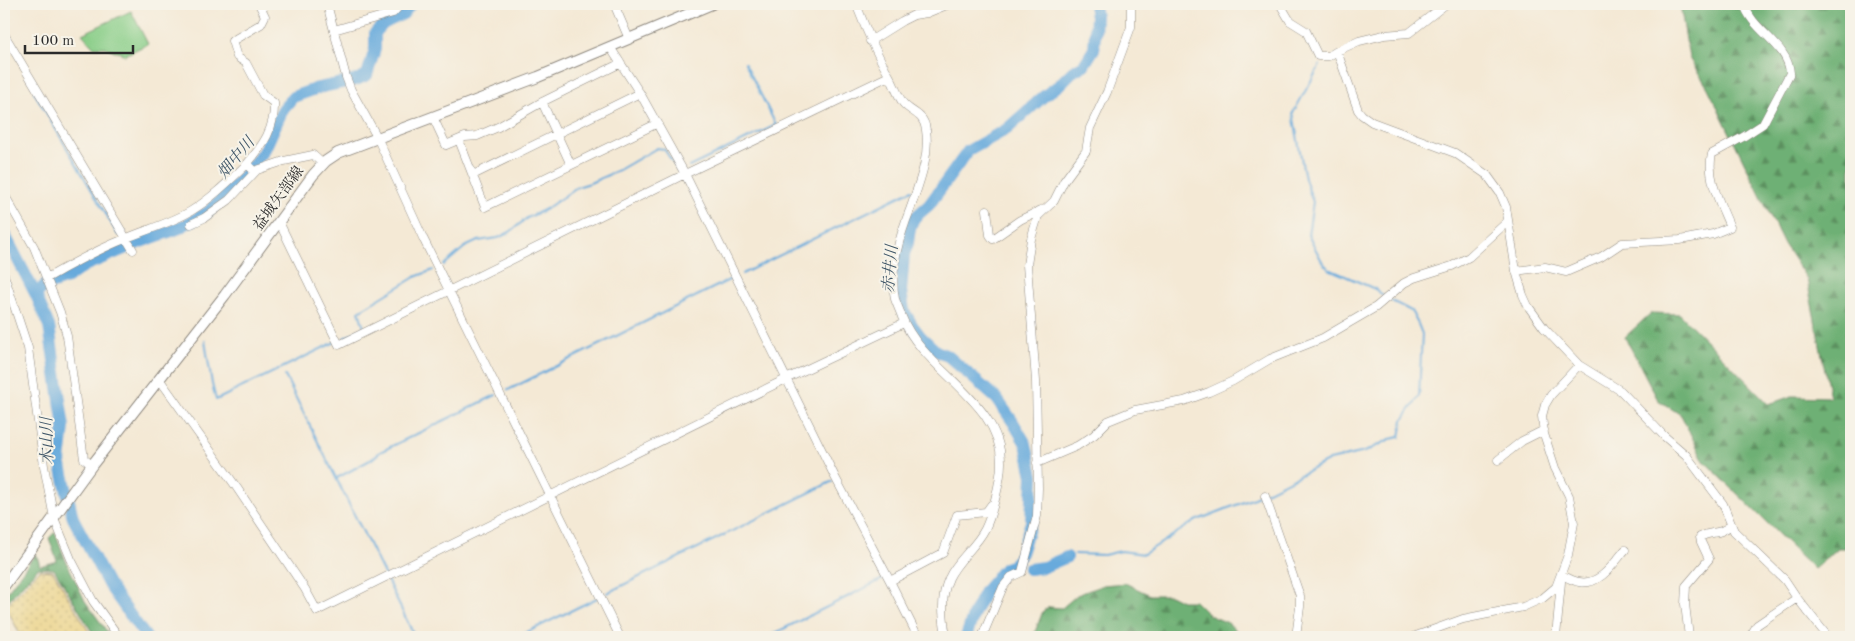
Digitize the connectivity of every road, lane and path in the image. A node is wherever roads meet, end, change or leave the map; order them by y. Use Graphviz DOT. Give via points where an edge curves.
graph roads {
  1 [pos="258,4"];
  2 [pos="327,4"];
  3 [pos="401,4"];
  4 [pos="614,4"];
  5 [pos="712,4"];
  6 [pos="856,4"];
  7 [pos="948,4"];
  8 [pos="1131,4"];
  9 [pos="1280,4"];
  10 [pos="1446,4"];
  11 [pos="1744,4"];
  12 [pos="334,30"];
  13 [pos="4,34"];
  14 [pos="629,39"];
  15 [pos="870,41"];
  16 [pos="610,47"];
  17 [pos="1337,51"];
  18 [pos="621,63"];
  19 [pos="889,76"];
  20 [pos="640,93"];
  21 [pos="542,102"];
  22 [pos="433,117"];
  23 [pos="658,123"];
  24 [pos="556,134"];
  25 [pos="377,137"];
  26 [pos="459,140"];
  27 [pos="323,164"];
  28 [pos="571,165"];
  29 [pos="251,168"];
  30 [pos="472,174"];
  31 [pos="686,174"];
  32 [pos="4,194"];
  33 [pos="1045,207"];
  34 [pos="987,210"];
  35 [pos="279,222"];
  36 [pos="1507,222"];
  37 [pos="191,224"];
  38 [pos="126,240"];
  39 [pos="133,250"];
  40 [pos="1516,271"];
  41 [pos="4,275"];
  42 [pos="49,283"];
  43 [pos="449,290"];
  44 [pos="904,322"];
  45 [pos="1579,365"];
  46 [pos="788,378"];
  47 [pos="160,380"];
  48 [pos="1544,430"];
  49 [pos="1498,460"];
  50 [pos="1037,463"];
  51 [pos="92,465"];
  52 [pos="550,495"];
  53 [pos="1265,496"];
  54 [pos="994,501"];
  55 [pos="54,518"];
  56 [pos="1731,525"];
  57 [pos="1625,550"];
  58 [pos="1561,575"];
  59 [pos="890,581"];
  60 [pos="4,586"];
  61 [pos="1797,598"];
  62 [pos="119,637"];
  63 [pos="620,637"];
  64 [pos="918,637"];
  65 [pos="946,637"];
  66 [pos="982,637"];
  67 [pos="1296,637"];
  68 [pos="1413,637"];
  69 [pos="1556,637"];
  70 [pos="1688,637"];
  71 [pos="1750,637"];
  72 [pos="1828,637"];
  1 -- 29 [label="street" via="265,16 261,24 232,41 237,56 246,62 263,94 274,103 272,126"];
  2 -- 12 [label="street"];
  3 -- 12 [label="street" via="392,12"];
  4 -- 14 [label="street"];
  5 -- 14 [label="main road, 益城矢部線"];
  6 -- 15 [label="street"];
  7 -- 15 [label="street" via="914,15"];
  8 -- 33 [label="street" via="1131,27 1090,128 1086,151 1054,201"];
  9 -- 17 [label="street" via="1290,20 1306,31 1318,56 1329,56"];
  10 -- 17 [label="street" via="1409,33 1359,41"];
  11 -- 40 [label="street" via="1752,22 1784,54 1790,73 1763,124 1712,154 1710,163 1714,187 1730,227 1680,240 1622,243 1601,257 1566,272 1545,267"];
  12 -- 25 [label="street" via="351,90"];
  13 -- 38 [label="street"];
  14 -- 16 [label="main road, 益城矢部線"];
  15 -- 19 [label="street"];
  16 -- 18 [label="street"];
  16 -- 22 [label="main road, 益城矢部線"];
  17 -- 36 [label="street" via="1362,115 1372,122 1455,153 1487,175 1500,192"];
  18 -- 20 [label="street"];
  18 -- 21 [label="street"];
  19 -- 31 [label="street"];
  19 -- 44 [label="street" via="904,104 918,113 926,128 928,144 918,192 905,222 894,262 895,299"];
  20 -- 23 [label="street"];
  20 -- 24 [label="street"];
  21 -- 24 [label="street"];
  21 -- 26 [label="street" via="498,127"];
  22 -- 25 [label="main road, 益城矢部線"];
  22 -- 26 [label="street" via="446,145"];
  23 -- 28 [label="street"];
  23 -- 31 [label="street"];
  24 -- 28 [label="street"];
  24 -- 30 [label="street"];
  25 -- 27 [label="main road, 益城矢部線" via="338,153"];
  25 -- 43 [label="street"];
  26 -- 30 [label="street"];
  27 -- 29 [label="street" via="313,155"];
  27 -- 35 [label="main road, 益城矢部線"];
  28 -- 30 [label="street" via="485,207"];
  29 -- 37 [label="street" via="230,200"];
  29 -- 38 [label="street" via="190,212"];
  31 -- 43 [label="street"];
  31 -- 46 [label="street"];
  32 -- 42 [label="street" via="34,247"];
  33 -- 34 [label="street" via="993,239"];
  33 -- 50 [label="street" via="1038,216 1027,265 1036,381"];
  35 -- 43 [label="street" via="339,345"];
  35 -- 47 [label="main road, 益城矢部線"];
  36 -- 40 [label="street"];
  36 -- 50 [label="street" via="1469,257 1404,283 1366,314 1323,338 1270,359 1233,381 1184,401 1135,410 1108,420 1077,446"];
  38 -- 39 [label="street"];
  38 -- 42 [label="street" via="77,261"];
  40 -- 45 [label="street" via="1528,306"];
  41 -- 55 [label="street" via="28,348"];
  42 -- 51 [label="street" via="67,336 84,459"];
  43 -- 52 [label="street"];
  44 -- 46 [label="street"];
  44 -- 54 [label="street" via="928,357 972,400 990,424 1000,447 1002,464"];
  45 -- 48 [label="street" via="1545,405 1542,416"];
  45 -- 56 [label="street" via="1621,391 1686,454 1723,504"];
  46 -- 52 [label="street"];
  46 -- 59 [label="street"];
  47 -- 51 [label="main road, 益城矢部線"];
  47 -- 52 [label="street" via="237,488 317,610"];
  48 -- 49 [label="street" via="1522,441"];
  48 -- 58 [label="street" via="1555,468 1569,496 1574,523"];
  50 -- 66 [label="street" via="1037,516 1022,572 1011,577 1003,587"];
  51 -- 55 [label="main road, 益城矢部線"];
  52 -- 63 [label="street"];
  53 -- 67 [label="street" via="1300,596"];
  54 -- 59 [label="street" via="986,512 957,515 943,553"];
  54 -- 65 [label="street" via="985,529 950,576 943,612"];
  55 -- 60 [label="main road, 益城矢部線"];
  55 -- 62 [label="street" via="93,601"];
  56 -- 61 [label="street" via="1785,580"];
  56 -- 70 [label="street" via="1722,532 1700,537 1709,559 1686,586"];
  57 -- 58 [label="street" via="1607,572 1595,580 1577,582"];
  58 -- 68 [label="street" via="1550,594 1523,607 1463,619"];
  58 -- 69 [label="street"];
  59 -- 64 [label="street"];
  61 -- 71 [label="street" via="1757,625"];
  61 -- 72 [label="street"];
}
